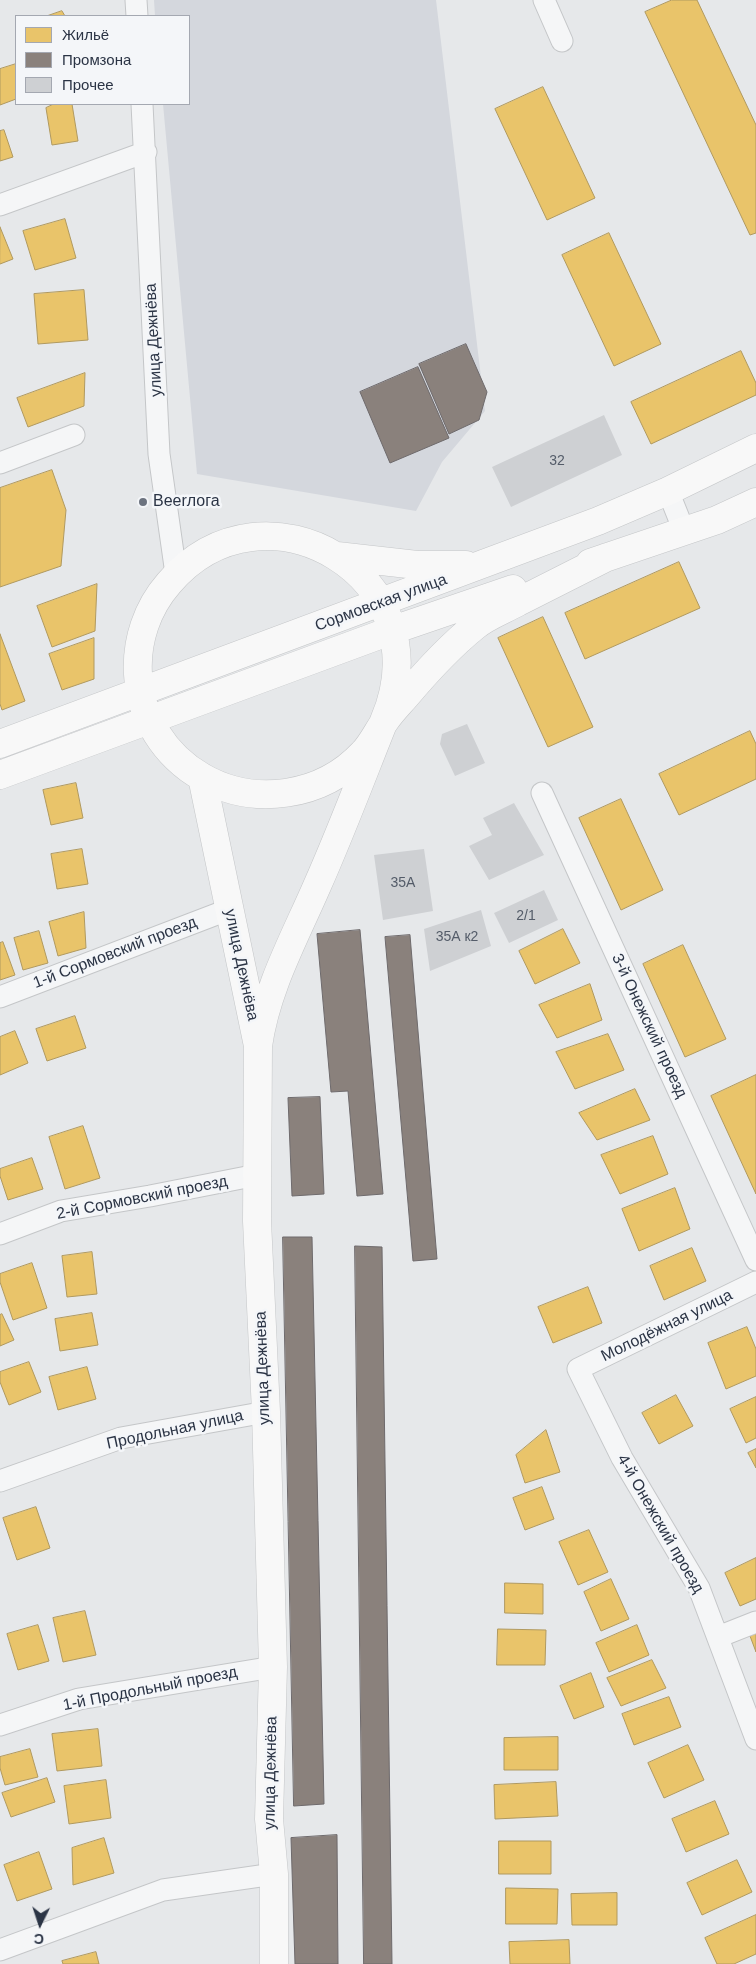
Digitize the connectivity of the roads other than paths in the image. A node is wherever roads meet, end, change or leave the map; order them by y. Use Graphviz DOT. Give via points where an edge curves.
graph roads {
  1 [pos="136,0"];
  2 [pos="544,0"];
  3 [pos="137,15"];
  4 [pos="562,41"];
  5 [pos="142,105"];
  6 [pos="146,152"];
  7 [pos="0,205"];
  8 [pos="74,435"];
  9 [pos="756,448"];
  10 [pos="0,463"];
  11 [pos="668,491"];
  12 [pos="756,502"];
  13 [pos="684,531"];
  14 [pos="336,556"];
  15 [pos="607,557"];
  16 [pos="485,564"];
  17 [pos="176,574"];
  18 [pos="382,603"];
  19 [pos="393,630"];
  20 [pos="140,692"];
  21 [pos="149,719"];
  22 [pos="384,721"];
  23 [pos="0,744"];
  24 [pos="0,775"];
  25 [pos="202,778"];
  26 [pos="542,793"];
  27 [pos="230,909"];
  28 [pos="0,998"];
  29 [pos="258,1046"];
  30 [pos="257,1175"];
  31 [pos="0,1234"];
  32 [pos="756,1260"];
  33 [pos="756,1282"];
  34 [pos="578,1369"];
  35 [pos="266,1412"];
  36 [pos="0,1481"];
  37 [pos="756,1622"];
  38 [pos="718,1636"];
  39 [pos="273,1667"];
  40 [pos="0,1725"];
  41 [pos="756,1739"];
  42 [pos="274,1874"];
  43 [pos="0,1950"];
  44 [pos="274,1964"];
  1 -- 3 [label="street"];
  2 -- 4 [label="street"];
  5 -- 6 [label="street, улица Дежнёва"];
  6 -- 7 [label="street"];
  6 -- 17 [label="street, улица Дежнёва" via="159,454"];
  8 -- 10 [label="street"];
  9 -- 11 [label="street, Сормовская улица"];
  11 -- 13 [label="street"];
  11 -- 16 [label="street, Сормовская улица"];
  12 -- 13 [label="street, Сормовская улица"];
  13 -- 15 [label="street, Сормовская улица"];
  14 -- 16 [label="street" via="417,564"];
  14 -- 17 [label="street" via="312,544 286,538 246,539 208,551"];
  14 -- 18 [label="street" via="357,572"];
  15 -- 19 [label="street, Сормовская улица"];
  15 -- 22 [label="street" via="478,623 448,648"];
  16 -- 18 [label="street, Сормовская улица"];
  17 -- 20 [label="street" via="158,597 146,622 138,664"];
  18 -- 19 [label="street"];
  18 -- 20 [label="street, Сормовская улица"];
  19 -- 21 [label="street, Сормовская улица"];
  19 -- 22 [label="street" via="397,677 391,707"];
  20 -- 21 [label="street"];
  20 -- 23 [label="street, Сормовская улица"];
  21 -- 24 [label="street, Сормовская улица"];
  21 -- 25 [label="street" via="174,756"];
  22 -- 25 [label="street" via="364,753 345,769 299,791 250,794"];
  22 -- 29 [label="street" via="267,1002"];
  25 -- 27 [label="street, улица Дежнёва"];
  26 -- 32 [label="street, 3-й Онежский проезд"];
  27 -- 28 [label="street, 1-й Сормовский проезд"];
  27 -- 29 [label="street, улица Дежнёва"];
  29 -- 30 [label="street, улица Дежнёва"];
  30 -- 31 [label="street, 2-й Сормовский проезд" via="61,1212"];
  30 -- 35 [label="street, улица Дежнёва"];
  33 -- 34 [label="street, Молодёжная улица"];
  34 -- 38 [label="street, 4-й Онежский проезд" via="622,1458 699,1588"];
  35 -- 36 [label="street, Продольная улица" via="121,1438"];
  35 -- 39 [label="street, улица Дежнёва"];
  37 -- 38 [label="street"];
  38 -- 41 [label="street, 4-й Онежский проезд"];
  39 -- 40 [label="street, 1-й Продольный проезд" via="79,1699"];
  39 -- 42 [label="street, улица Дежнёва" via="268,1820"];
  42 -- 43 [label="street" via="163,1890"];
  42 -- 44 [label="street, улица Дежнёва"];
}
